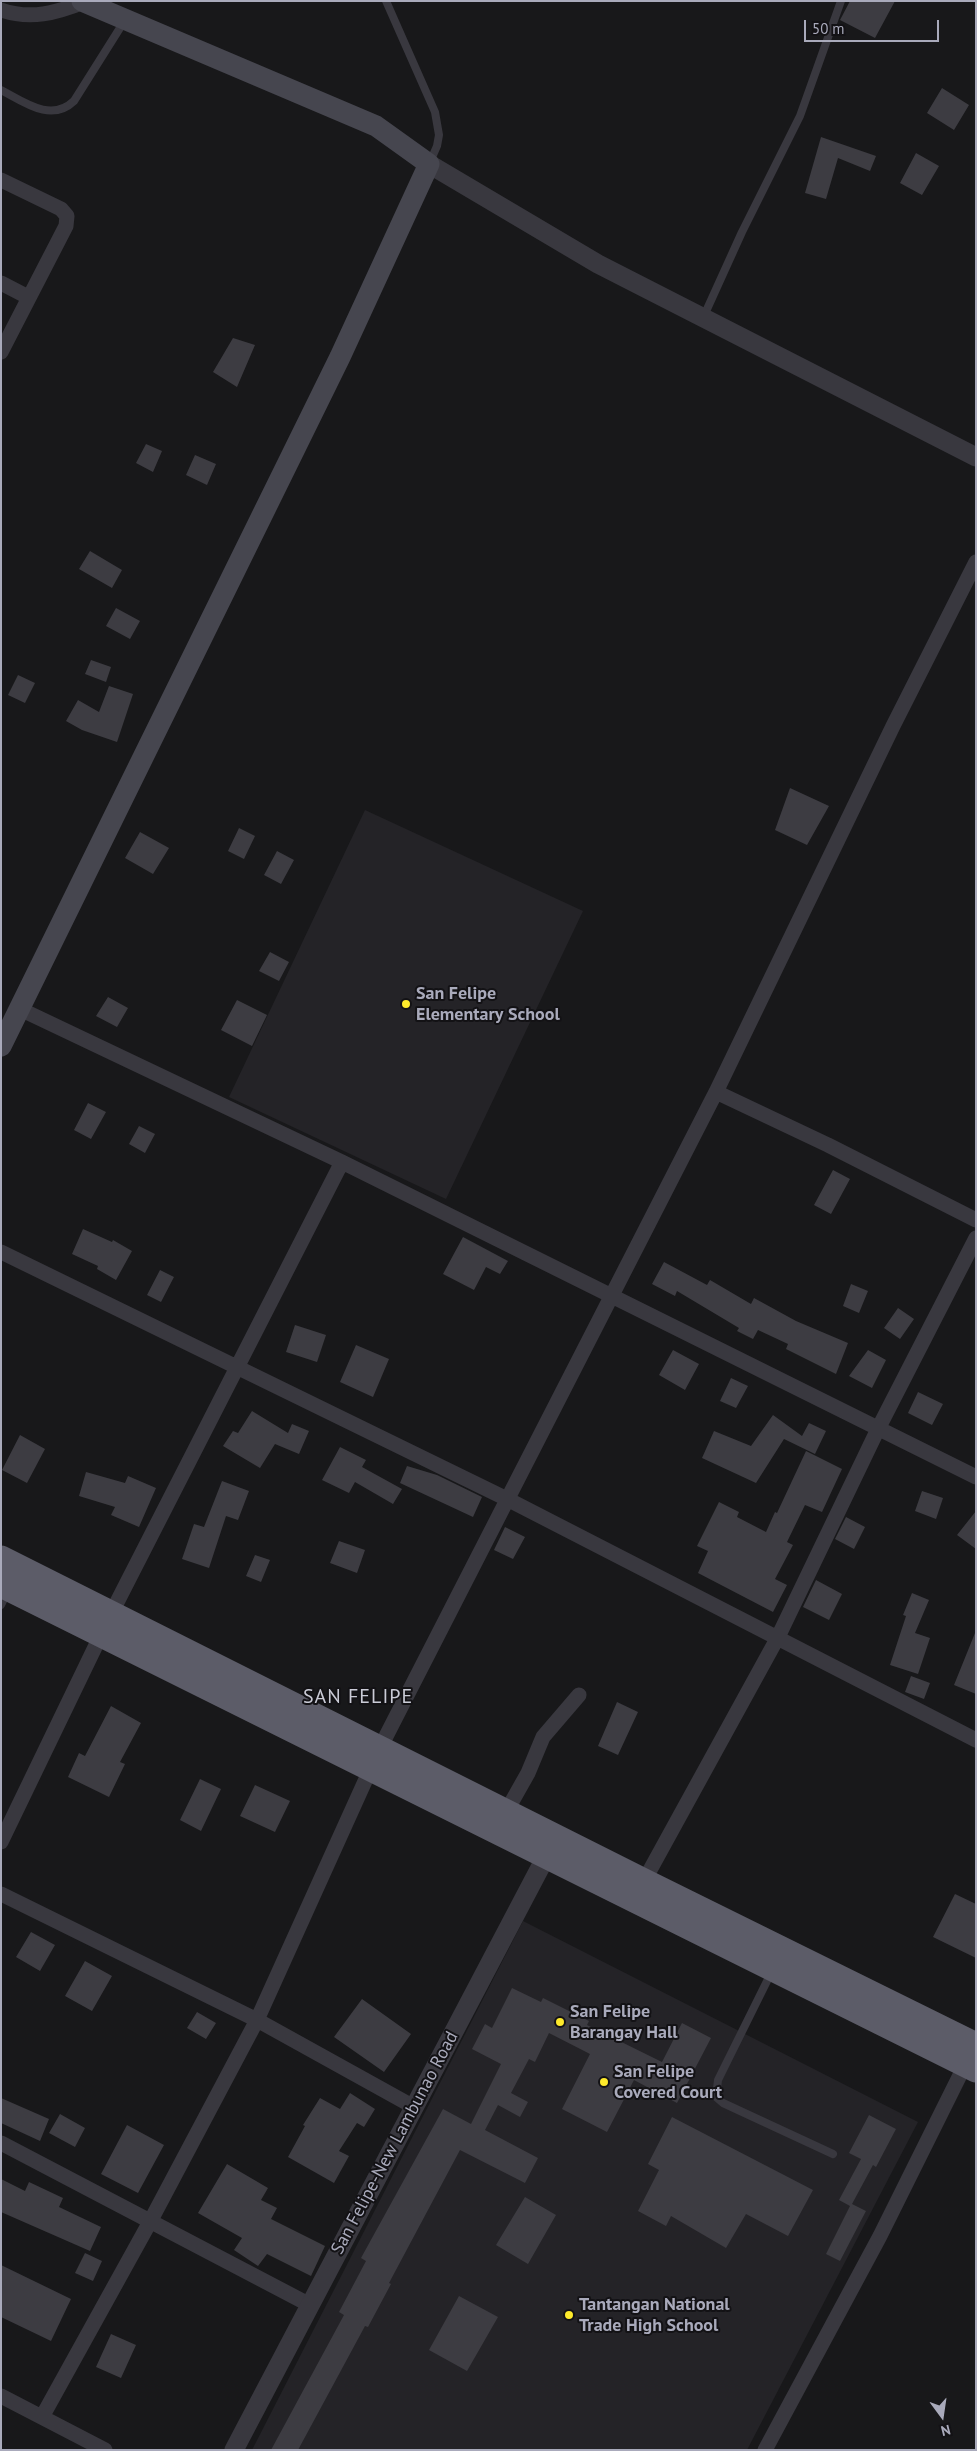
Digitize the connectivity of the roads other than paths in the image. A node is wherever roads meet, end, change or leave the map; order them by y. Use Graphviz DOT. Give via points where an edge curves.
graph roads {
  1 [pos="386,1"];
  2 [pos="841,1"];
  3 [pos="83,2"];
  4 [pos="1,10"];
  5 [pos="125,20"];
  6 [pos="1,90"];
  7 [pos="430,164"];
  8 [pos="1,180"];
  9 [pos="1,283"];
  10 [pos="28,297"];
  11 [pos="703,318"];
  12 [pos="1,352"];
  13 [pos="976,457"];
  14 [pos="976,562"];
  15 [pos="20,1008"];
  16 [pos="1,1046"];
  17 [pos="716,1092"];
  18 [pos="342,1162"];
  19 [pos="976,1220"];
  20 [pos="976,1238"];
  21 [pos="1,1252"];
  22 [pos="610,1296"];
  23 [pos="237,1368"];
  24 [pos="878,1429"];
  25 [pos="976,1477"];
  26 [pos="509,1500"];
  27 [pos="1,1558"];
  28 [pos="4,1593"];
  29 [pos="112,1612"];
  30 [pos="101,1634"];
  31 [pos="778,1637"];
  32 [pos="579,1695"];
  33 [pos="976,1740"];
  34 [pos="376,1758"];
  35 [pos="506,1812"];
  36 [pos="1,1842"];
  37 [pos="551,1847"];
  38 [pos="644,1881"];
  39 [pos="1,1894"];
  40 [pos="778,1960"];
  41 [pos="257,2020"];
  42 [pos="973,2053"];
  43 [pos="414,2107"];
  44 [pos="1,2143"];
  45 [pos="833,2154"];
  46 [pos="151,2220"];
  47 [pos="310,2305"];
  48 [pos="1,2396"];
  49 [pos="42,2418"];
  50 [pos="105,2450"];
  51 [pos="234,2450"];
  52 [pos="765,2450"];
  1 -- 7 [label="lane" via="435,112 439,135"];
  2 -- 11 [label="lane" via="800,116"];
  3 -- 4 [label="street" via="47,15 30,16"];
  3 -- 5 [label="main road"];
  5 -- 6 [label="lane" via="74,101 66,108 53,112 37,108"];
  5 -- 7 [label="main road" via="376,126"];
  7 -- 11 [label="street" via="598,264"];
  7 -- 15 [label="main road" via="340,357"];
  8 -- 10 [label="street" via="61,209 67,216 66,226"];
  9 -- 10 [label="street"];
  10 -- 12 [label="street"];
  11 -- 13 [label="street"];
  14 -- 17 [label="street"];
  15 -- 16 [label="main road"];
  15 -- 18 [label="street"];
  17 -- 19 [label="street"];
  17 -- 22 [label="street"];
  18 -- 22 [label="street"];
  18 -- 23 [label="street"];
  20 -- 24 [label="street"];
  21 -- 23 [label="street"];
  22 -- 24 [label="street"];
  22 -- 26 [label="street"];
  23 -- 26 [label="street"];
  23 -- 29 [label="street"];
  24 -- 25 [label="street"];
  24 -- 31 [label="street"];
  26 -- 31 [label="street"];
  26 -- 34 [label="street"];
  27 -- 29 [label="highway"];
  28 -- 30 [label="highway"];
  29 -- 30 [label="street"];
  29 -- 34 [label="highway"];
  30 -- 34 [label="highway"];
  30 -- 36 [label="street"];
  31 -- 33 [label="street"];
  31 -- 38 [label="street"];
  32 -- 35 [label="street" via="543,1737"];
  34 -- 35 [label="highway"];
  34 -- 37 [label="highway"];
  34 -- 41 [label="street"];
  35 -- 37 [label="highway"];
  37 -- 38 [label="highway"];
  37 -- 40 [label="highway"];
  37 -- 43 [label="street, San Felipe-New Lambunao Road"];
  38 -- 40 [label="highway"];
  39 -- 41 [label="street"];
  40 -- 42 [label="highway"];
  40 -- 45 [label="lane" via="718,2080 716,2097 723,2104"];
  41 -- 43 [label="street"];
  41 -- 46 [label="street"];
  42 -- 52 [label="street" via="880,2236"];
  43 -- 47 [label="street, San Felipe-New Lambunao Road"];
  44 -- 46 [label="street"];
  46 -- 47 [label="street"];
  46 -- 49 [label="street"];
  47 -- 51 [label="street, San Felipe-New Lambunao Road"];
  48 -- 49 [label="street"];
  49 -- 50 [label="street"];
}
